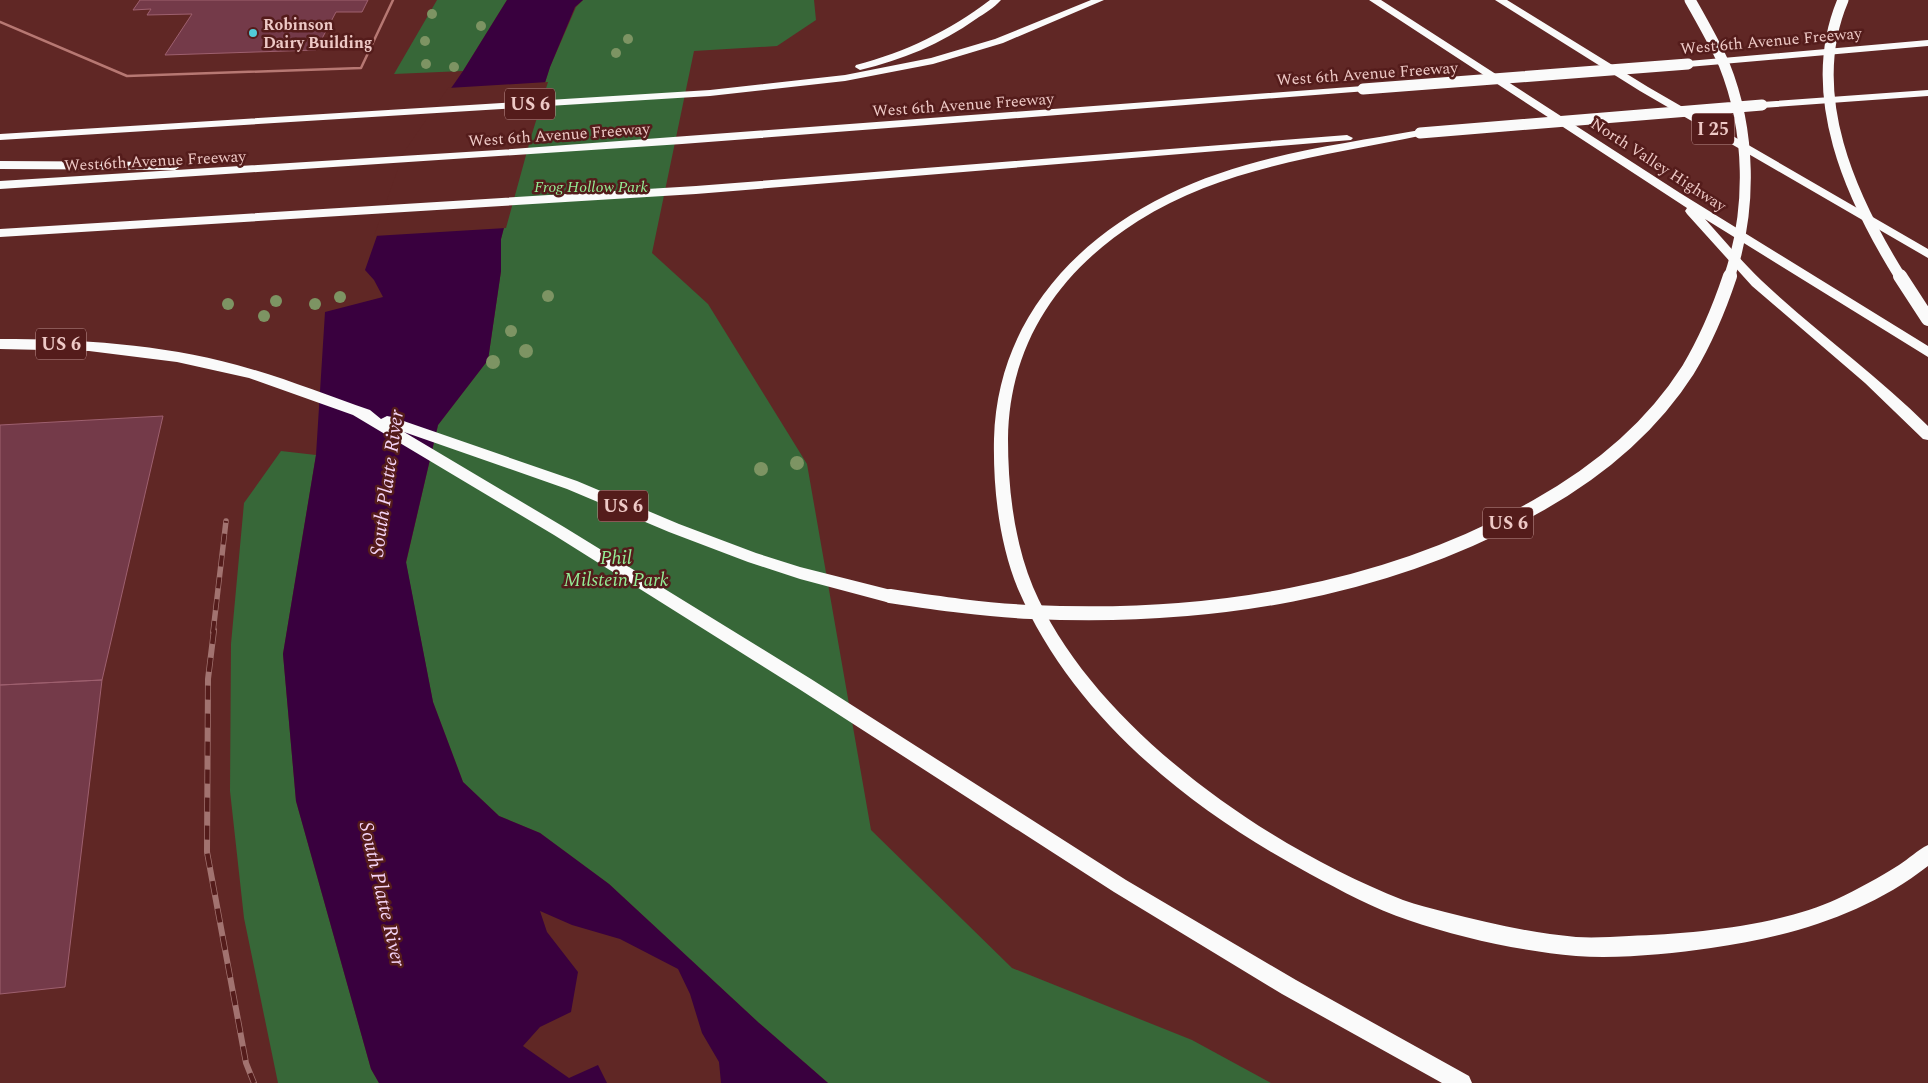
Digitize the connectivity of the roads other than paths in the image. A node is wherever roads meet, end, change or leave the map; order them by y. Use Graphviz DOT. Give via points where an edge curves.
graph roads {
  1 [pos="393,0"];
  2 [pos="996,0"];
  3 [pos="1099,0"];
  4 [pos="1374,0"];
  5 [pos="1500,0"];
  6 [pos="1690,0"];
  7 [pos="1843,0"];
  8 [pos="0,22"];
  9 [pos="1928,43"];
  10 [pos="710,93"];
  11 [pos="1928,93"];
  12 [pos="1420,133"];
  13 [pos="0,137"];
  14 [pos="0,165"];
  15 [pos="326,166"];
  16 [pos="0,185"];
  17 [pos="1676,196"];
  18 [pos="0,234"];
  19 [pos="1928,254"];
  20 [pos="1928,319"];
  21 [pos="0,344"];
  22 [pos="1928,352"];
  23 [pos="358,411"];
  24 [pos="1928,435"];
  25 [pos="1928,854"];
  26 [pos="1462,1083"];
  1 -- 8 [label="lane" via="361,68 127,76"];
  2 -- 10 [label="highway, US 6" via="947,35 870,65 818,77"];
  3 -- 10 [label="highway" via="999,41 934,61 845,78"];
  4 -- 17 [label="highway, North Valley Highway"];
  5 -- 19 [label="highway, I 25" via="1644,89"];
  6 -- 23 [label="highway, US 6, bridge" via="1720,54 1735,95 1743,137 1746,185 1738,244 1728,284 1696,358 1647,423 1589,474 1491,532 1391,572 1312,592 1142,612 1047,613 900,598 753,558 572,485"];
  7 -- 20 [label="highway, bridge" via="1833,32 1829,70 1831,116 1837,145 1864,210"];
  9 -- 15 [label="highway, West 6th Avenue Freeway, bridge" via="703,140"];
  10 -- 13 [label="highway, US 6"];
  11 -- 12 [label="highway, bridge"];
  12 -- 18 [label="highway" via="696,190"];
  12 -- 25 [label="highway" via="1295,157 1209,182 1172,197 1111,234 1064,274 1045,297 1016,349 1002,405 999,436 1006,510 1014,550 1026,588 1066,661 1097,701 1137,740 1228,815 1332,878 1402,909 1488,934 1577,947 1676,944 1762,931 1836,909 1910,870"];
  14 -- 15 [label="highway"];
  15 -- 16 [label="highway, West 6th Avenue Freeway"];
  17 -- 22 [label="highway, North Valley Highway"];
  17 -- 24 [label="highway" via="1765,290 1855,366"];
  21 -- 23 [label="highway, US 6" via="77,344 121,348 235,369"];
  23 -- 26 [label="highway" via="805,684 1120,886 1288,987"];
}
